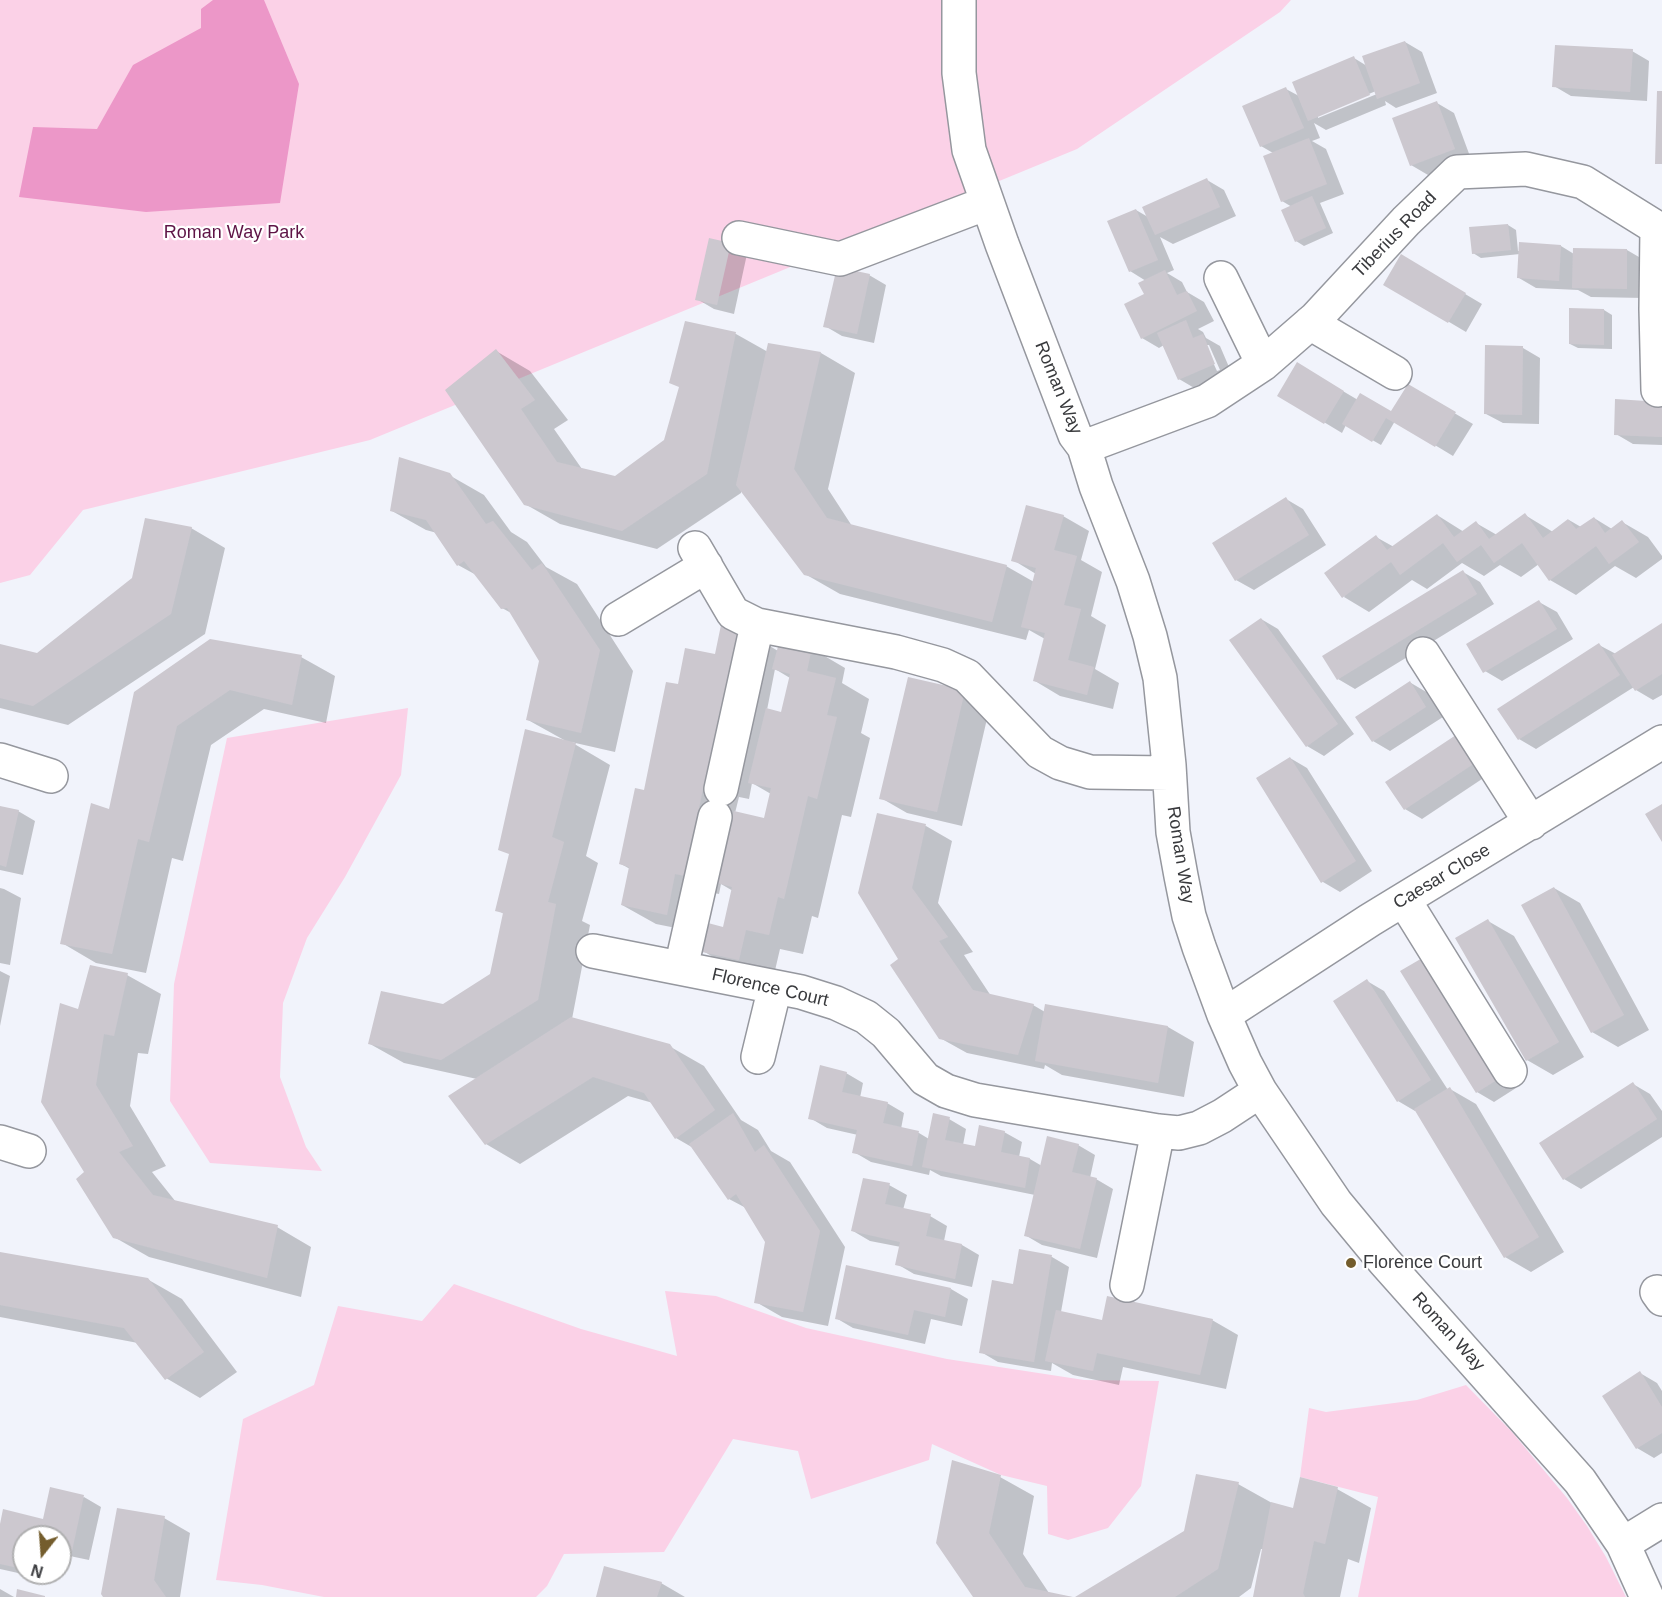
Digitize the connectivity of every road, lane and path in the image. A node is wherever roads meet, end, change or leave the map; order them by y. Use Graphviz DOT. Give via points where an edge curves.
graph roads {
  1 [pos="959,0"];
  2 [pos="987,203"];
  3 [pos="1660,227"];
  4 [pos="739,238"];
  5 [pos="1221,278"];
  6 [pos="1310,323"];
  7 [pos="1263,363"];
  8 [pos="1395,373"];
  9 [pos="1658,390"];
  10 [pos="1084,447"];
  11 [pos="618,619"];
  12 [pos="757,625"];
  13 [pos="1423,654"];
  14 [pos="1662,742"];
  15 [pos="0,760"];
  16 [pos="1169,773"];
  17 [pos="51,776"];
  18 [pos="1530,823"];
  19 [pos="1404,900"];
  20 [pos="593,951"];
  21 [pos="681,968"];
  22 [pos="775,987"];
  23 [pos="1224,1015"];
  24 [pos="758,1057"];
  25 [pos="1510,1071"];
  26 [pos="1260,1091"];
  27 [pos="1158,1131"];
  28 [pos="1127,1285"];
  29 [pos="1662,1520"];
  30 [pos="1623,1544"];
  31 [pos="1647,1597"];
  1 -- 2 [label="street, Roman Way" via="959,73 969,150"];
  2 -- 4 [label="street" via="840,259"];
  2 -- 10 [label="street, Roman Way" via="1075,435"];
  3 -- 6 [label="street, Tiberius Road" via="1583,182 1526,169 1457,172 1406,220"];
  3 -- 9 [label="street, Tiberius Road"];
  5 -- 7 [label="street"];
  6 -- 7 [label="street, Tiberius Road"];
  6 -- 8 [label="street"];
  7 -- 10 [label="street, Tiberius Road" via="1207,401"];
  10 -- 16 [label="street, Roman Way" via="1150,636 1160,678"];
  11 -- 12 [label="street" via="700,557 733,613"];
  12 -- 16 [label="street" via="896,652 967,676 1040,752 1060,763 1090,772"];
  12 -- 21 [label="street"];
  13 -- 18 [label="street"];
  14 -- 18 [label="street, Caesar Close"];
  15 -- 17 [label="street"];
  16 -- 23 [label="street, Roman Way" via="1173,832 1189,916"];
  18 -- 19 [label="street, Caesar Close"];
  19 -- 23 [label="street, Caesar Close"];
  19 -- 25 [label="street"];
  20 -- 21 [label="street, Florence Court"];
  21 -- 22 [label="street, Florence Court"];
  22 -- 24 [label="street"];
  22 -- 27 [label="street, Florence Court" via="836,1003 866,1017 886,1033 925,1079 946,1091 975,1100"];
  23 -- 26 [label="street, Roman Way"];
  26 -- 27 [label="street, Florence Court" via="1199,1128"];
  26 -- 30 [label="street, Roman Way" via="1336,1203 1580,1481"];
  27 -- 28 [label="street"];
  29 -- 30 [label="street"];
  30 -- 31 [label="street, Roman Way"];
}
